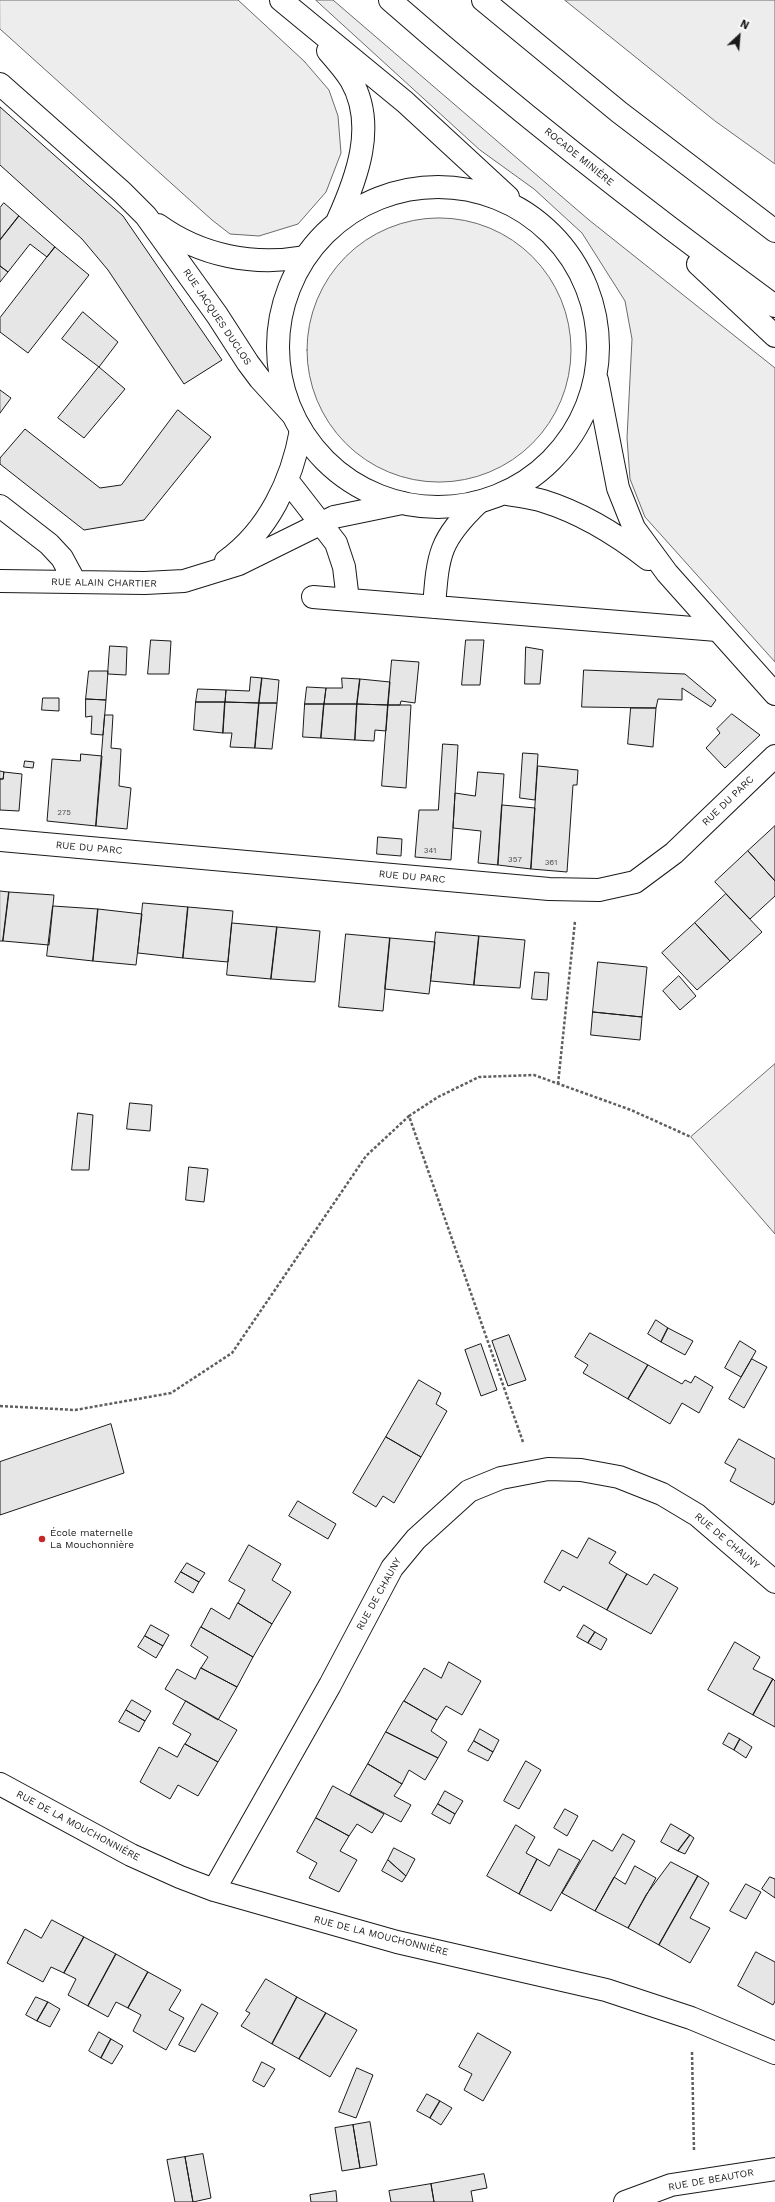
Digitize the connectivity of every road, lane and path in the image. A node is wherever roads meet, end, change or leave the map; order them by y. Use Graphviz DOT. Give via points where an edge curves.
graph roads {
  1 [pos="390,0"];
  2 [pos="483,0"];
  3 [pos="288,7"];
  4 [pos="0,84"];
  5 [pos="611,183"];
  6 [pos="520,209"];
  7 [pos="146,216"];
  8 [pos="337,222"];
  9 [pos="775,232"];
  10 [pos="305,257"];
  11 [pos="775,306"];
  12 [pos="775,336"];
  13 [pos="596,375"];
  14 [pos="297,422"];
  15 [pos="287,480"];
  16 [pos="503,493"];
  17 [pos="479,502"];
  18 [pos="402,503"];
  19 [pos="0,506"];
  20 [pos="322,522"];
  21 [pos="667,573"];
  22 [pos="207,575"];
  23 [pos="0,581"];
  24 [pos="75,582"];
  25 [pos="313,597"];
  26 [pos="348,600"];
  27 [pos="434,607"];
  28 [pos="717,630"];
  29 [pos="775,694"];
  30 [pos="775,756"];
  31 [pos="0,840"];
  32 [pos="578,891"];
  33 [pos="558,1084"];
  34 [pos="409,1116"];
  35 [pos="691,1137"];
  36 [pos="0,1406"];
  37 [pos="533,1471"];
  38 [pos="775,1582"];
  39 [pos="0,1784"];
  40 [pos="214,1890"];
  41 [pos="691,2018"];
  42 [pos="775,2054"];
  43 [pos="775,2169"];
  44 [pos="694,2181"];
  45 [pos="625,2202"];
  1 -- 5 [label="main road, ROCADE MINIÈRE"];
  2 -- 9 [label="main road" via="619,112"];
  3 -- 6 [label="main road" via="405,102"];
  3 -- 8 [label="main road" via="351,81 363,115 364,133 356,175"];
  4 -- 7 [label="main road, RUE JACQUES DUCLOS"];
  5 -- 11 [label="main road, ROCADE MINIÈRE"];
  5 -- 12 [label="main road"];
  6 -- 8 [label="main road" via="466,188 427,187 388,194 353,210"];
  6 -- 13 [label="main road" via="544,226 561,243 588,288 599,340"];
  7 -- 10 [label="main road, RUE JACQUES DUCLOS" via="173,236 234,258 273,261"];
  7 -- 14 [label="main road, RUE JACQUES DUCLOS" via="248,363"];
  8 -- 10 [label="main road" via="314,244"];
  10 -- 14 [label="main road" via="288,289 277,343 281,379"];
  13 -- 16 [label="main road" via="586,409 570,439 559,453 533,476"];
  13 -- 21 [label="main road" via="618,488 634,528"];
  14 -- 15 [label="main road, RUE ALAIN CHARTIER" via="298,450"];
  14 -- 18 [label="main road, RUE JACQUES DUCLOS" via="324,459 337,471 368,490"];
  15 -- 20 [label="main road"];
  15 -- 22 [label="main road, RUE ALAIN CHARTIER" via="271,512 251,539"];
  16 -- 17 [label="main road"];
  16 -- 21 [label="main road" via="541,500 580,515 614,534"];
  17 -- 18 [label="main road" via="433,507"];
  17 -- 27 [label="main road" via="464,516 445,542 437,567"];
  18 -- 20 [label="main road, RUE ALAIN CHARTIER" via="354,512"];
  19 -- 24 [label="main road" via="49,544 62,558"];
  20 -- 22 [label="main road, RUE ALAIN CHARTIER" via="239,564"];
  20 -- 26 [label="main road" via="341,554"];
  21 -- 28 [label="main road"];
  22 -- 24 [label="main road, RUE ALAIN CHARTIER" via="166,583"];
  23 -- 24 [label="main road, RUE ALAIN CHARTIER"];
  25 -- 26 [label="main road"];
  26 -- 27 [label="main road"];
  27 -- 28 [label="main road"];
  28 -- 29 [label="main road"];
  30 -- 32 [label="main road, RUE DU PARC" via="651,872 635,882 619,887"];
  31 -- 32 [label="main road, RUE DU PARC"];
  32 -- 33 [label="path"];
  33 -- 34 [label="path" via="534,1075 479,1077 438,1097"];
  33 -- 35 [label="path" via="631,1110"];
  34 -- 36 [label="path" via="366,1156 232,1353 171,1393 75,1410"];
  34 -- 37 [label="path"];
  37 -- 38 [label="main road, RUE DE CHAUNY" via="581,1470 619,1477 662,1494 712,1526"];
  37 -- 40 [label="main road, RUE DE CHAUNY" via="501,1478 468,1492 404,1552 382,1586 330,1685"];
  39 -- 40 [label="main road, RUE DE LA MOUCHONNIÈRE" via="131,1855"];
  40 -- 41 [label="main road, RUE DE LA MOUCHONNIÈRE" via="397,1942 606,1990"];
  41 -- 42 [label="main road, RUE DE LA MOUCHONNIÈRE"];
  41 -- 44 [label="path"];
  43 -- 44 [label="main road, RUE DE BEAUTOR"];
  44 -- 45 [label="main road, RUE DE BEAUTOR" via="671,2185"];
}
